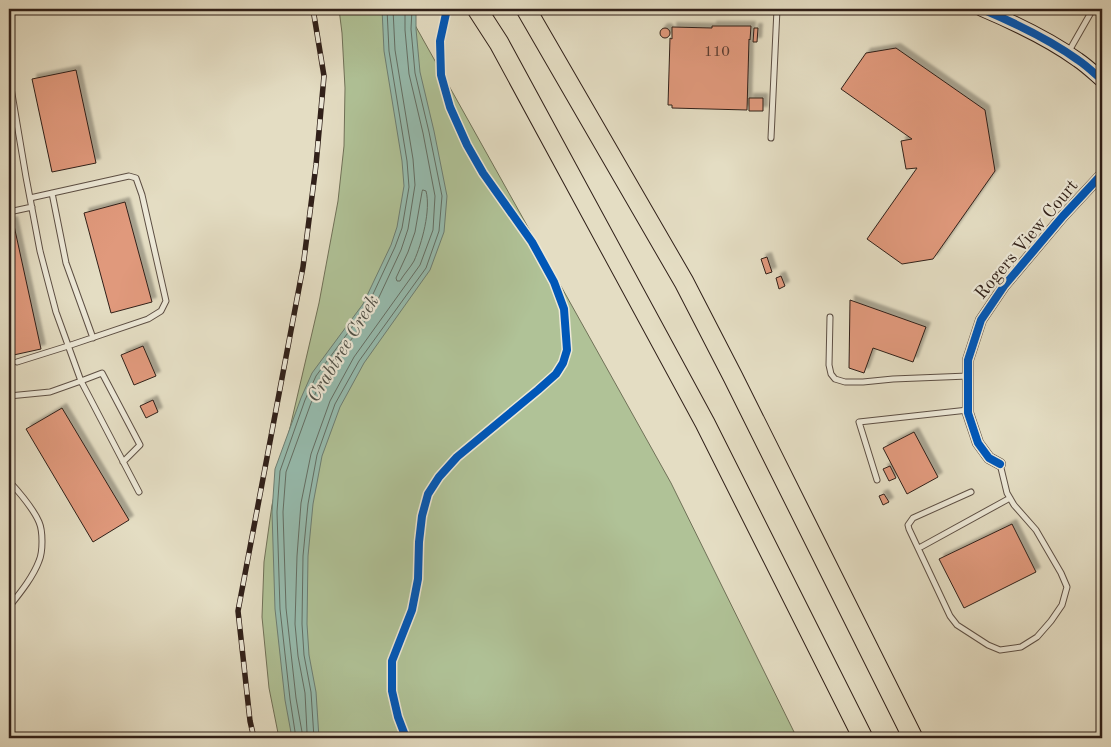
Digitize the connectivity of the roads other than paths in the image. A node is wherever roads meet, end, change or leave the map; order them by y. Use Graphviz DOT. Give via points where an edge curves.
graph roads {
  1 [pos="477,9"];
  2 [pos="526,9"];
  3 [pos="776,9"];
  4 [pos="982,9"];
  5 [pos="1093,9"];
  6 [pos="1067,54"];
  7 [pos="1102,80"];
  8 [pos="9,86"];
  9 [pos="771,138"];
  10 [pos="1102,174"];
  11 [pos="52,193"];
  12 [pos="30,198"];
  13 [pos="32,207"];
  14 [pos="9,212"];
  15 [pos="830,317"];
  16 [pos="93,338"];
  17 [pos="68,346"];
  18 [pos="17,362"];
  19 [pos="968,376"];
  20 [pos="80,381"];
  21 [pos="9,396"];
  22 [pos="968,410"];
  23 [pos="123,462"];
  24 [pos="1000,464"];
  25 [pos="876,480"];
  26 [pos="9,481"];
  27 [pos="139,492"];
  28 [pos="972,492"];
  29 [pos="1010,498"];
  30 [pos="918,548"];
  31 [pos="9,606"];
  32 [pos="864,738"];
  33 [pos="913,738"];
  1 -- 32 [label="highway" via="499,43 705,424"];
  2 -- 33 [label="highway" via="684,282"];
  3 -- 9 [label="lane"];
  4 -- 6 [label="street"];
  5 -- 6 [label="lane"];
  6 -- 7 [label="street"];
  8 -- 12 [label="lane"];
  10 -- 19 [label="street, Rogers View Court" via="1004,286 981,320 968,360"];
  11 -- 12 [label="lane"];
  11 -- 16 [label="lane" via="66,263"];
  11 -- 16 [label="lane" via="129,176 136,178 142,195 166,301 161,311 148,319"];
  12 -- 13 [label="lane"];
  13 -- 14 [label="lane"];
  13 -- 17 [label="lane" via="40,252"];
  15 -- 19 [label="lane" via="830,365 835,379 863,382"];
  16 -- 17 [label="lane"];
  17 -- 18 [label="lane"];
  17 -- 20 [label="lane"];
  19 -- 22 [label="street, Rogers View Court"];
  20 -- 21 [label="lane" via="50,392"];
  20 -- 23 [label="lane"];
  20 -- 23 [label="lane" via="102,373 140,446"];
  22 -- 24 [label="street, Rogers View Court" via="978,443 989,458"];
  22 -- 25 [label="lane" via="859,422"];
  23 -- 27 [label="lane"];
  24 -- 29 [label="lane"];
  26 -- 31 [label="lane" via="39,523 42,543 40,560"];
  28 -- 30 [label="lane" via="913,518 908,525"];
  29 -- 30 [label="lane"];
  29 -- 30 [label="lane" via="1036,530 1067,587 1062,605 1051,621 1037,637 1021,646 1000,650 957,625"];
}
